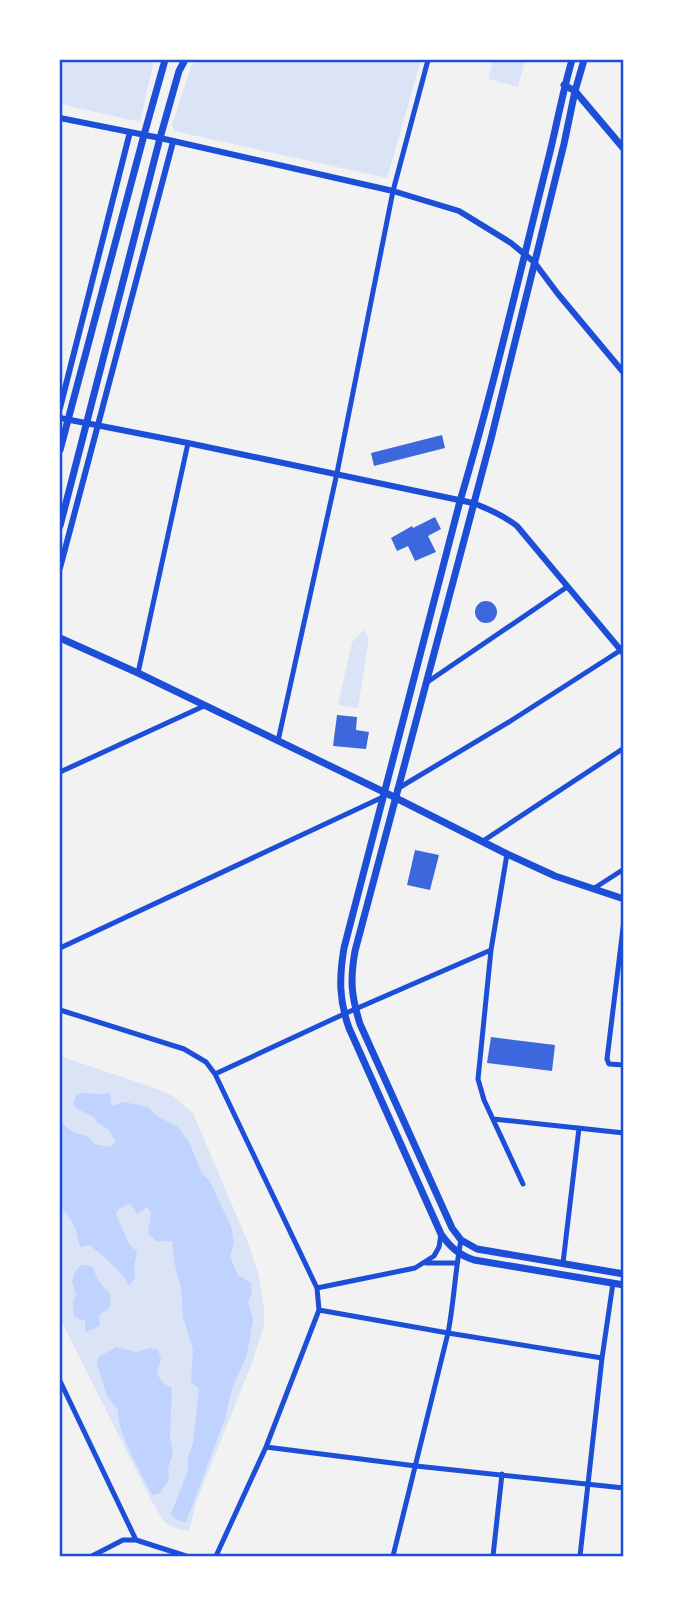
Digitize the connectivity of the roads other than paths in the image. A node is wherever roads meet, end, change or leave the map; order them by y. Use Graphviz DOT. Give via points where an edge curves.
graph roads {
  1 [pos="166,60"];
  2 [pos="185,60"];
  3 [pos="428,60"];
  4 [pos="572,60"];
  5 [pos="584,60"];
  6 [pos="564,85"];
  7 [pos="575,91"];
  8 [pos="60,118"];
  9 [pos="130,132"];
  10 [pos="144,135"];
  11 [pos="160,138"];
  12 [pos="173,142"];
  13 [pos="624,149"];
  14 [pos="393,191"];
  15 [pos="525,253"];
  16 [pos="534,262"];
  17 [pos="624,373"];
  18 [pos="60,408"];
  19 [pos="63,419"];
  20 [pos="87,424"];
  21 [pos="99,425"];
  22 [pos="188,443"];
  23 [pos="60,450"];
  24 [pos="337,473"];
  25 [pos="460,501"];
  26 [pos="473,503"];
  27 [pos="60,526"];
  28 [pos="60,568"];
  29 [pos="567,587"];
  30 [pos="60,638"];
  31 [pos="622,652"];
  32 [pos="138,673"];
  33 [pos="426,683"];
  34 [pos="204,706"];
  35 [pos="278,741"];
  36 [pos="624,748"];
  37 [pos="60,772"];
  38 [pos="398,788"];
  39 [pos="388,795"];
  40 [pos="483,841"];
  41 [pos="507,854"];
  42 [pos="624,869"];
  43 [pos="593,889"];
  44 [pos="624,899"];
  45 [pos="624,920"];
  46 [pos="60,948"];
  47 [pos="491,950"];
  48 [pos="355,1009"];
  49 [pos="60,1010"];
  50 [pos="344,1014"];
  51 [pos="624,1065"];
  52 [pos="215,1074"];
  53 [pos="493,1119"];
  54 [pos="579,1128"];
  55 [pos="624,1133"];
  56 [pos="523,1184"];
  57 [pos="442,1234"];
  58 [pos="461,1240"];
  59 [pos="458,1253"];
  60 [pos="426,1263"];
  61 [pos="456,1263"];
  62 [pos="562,1263"];
  63 [pos="624,1274"];
  64 [pos="613,1283"];
  65 [pos="624,1285"];
  66 [pos="317,1287"];
  67 [pos="319,1310"];
  68 [pos="448,1334"];
  69 [pos="602,1358"];
  70 [pos="60,1381"];
  71 [pos="266,1447"];
  72 [pos="416,1466"];
  73 [pos="502,1474"];
  74 [pos="588,1484"];
  75 [pos="624,1488"];
  76 [pos="135,1540"];
  77 [pos="92,1556"];
  78 [pos="186,1556"];
  79 [pos="216,1556"];
  80 [pos="393,1556"];
  81 [pos="493,1556"];
  82 [pos="580,1556"];
  1 -- 10 [label="main road"];
  2 -- 11 [label="main road"];
  3 -- 14 [label="street"];
  4 -- 6 [label="main road"];
  5 -- 7 [label="main road"];
  6 -- 7 [label="main road"];
  6 -- 15 [label="main road"];
  7 -- 13 [label="main road"];
  7 -- 16 [label="main road"];
  8 -- 9 [label="street"];
  9 -- 10 [label="street"];
  9 -- 18 [label="street"];
  10 -- 11 [label="street"];
  10 -- 19 [label="main road"];
  11 -- 12 [label="street"];
  11 -- 20 [label="main road"];
  12 -- 14 [label="street"];
  12 -- 21 [label="street"];
  14 -- 15 [label="street" via="459,211"];
  14 -- 24 [label="street"];
  15 -- 16 [label="street"];
  15 -- 25 [label="main road"];
  16 -- 17 [label="street"];
  16 -- 26 [label="main road"];
  19 -- 20 [label="street"];
  19 -- 23 [label="main road"];
  20 -- 21 [label="street"];
  20 -- 27 [label="main road"];
  21 -- 22 [label="street"];
  21 -- 28 [label="street"];
  22 -- 24 [label="street"];
  22 -- 32 [label="street"];
  24 -- 25 [label="street"];
  24 -- 35 [label="street"];
  25 -- 26 [label="street"];
  25 -- 39 [label="main road"];
  26 -- 29 [label="street" via="517,526"];
  26 -- 33 [label="main road"];
  29 -- 31 [label="street"];
  29 -- 33 [label="street"];
  30 -- 32 [label="main road"];
  31 -- 38 [label="street"];
  32 -- 34 [label="main road"];
  33 -- 38 [label="main road"];
  34 -- 35 [label="main road"];
  34 -- 37 [label="street"];
  35 -- 39 [label="main road"];
  36 -- 40 [label="street"];
  38 -- 39 [label="main road"];
  39 -- 40 [label="main road"];
  39 -- 46 [label="street"];
  39 -- 48 [label="main road" via="351,975"];
  39 -- 50 [label="main road" via="344,948 340,975"];
  40 -- 41 [label="main road"];
  41 -- 43 [label="main road"];
  41 -- 47 [label="street"];
  42 -- 43 [label="street"];
  43 -- 44 [label="main road"];
  45 -- 51 [label="street" via="607,1059 609,1064"];
  47 -- 48 [label="street"];
  47 -- 53 [label="street" via="478,1079"];
  48 -- 50 [label="street"];
  48 -- 58 [label="main road"];
  49 -- 52 [label="street" via="184,1049"];
  50 -- 52 [label="street"];
  50 -- 57 [label="main road"];
  52 -- 66 [label="street"];
  53 -- 54 [label="street"];
  53 -- 56 [label="street"];
  54 -- 55 [label="street"];
  54 -- 62 [label="street"];
  57 -- 59 [label="main road"];
  57 -- 60 [label="street" via="439,1247"];
  58 -- 59 [label="street"];
  58 -- 62 [label="main road" via="490,1252"];
  59 -- 61 [label="street"];
  59 -- 64 [label="main road"];
  60 -- 61 [label="street"];
  60 -- 66 [label="street"];
  61 -- 68 [label="street"];
  62 -- 63 [label="main road"];
  64 -- 65 [label="main road"];
  64 -- 69 [label="street"];
  66 -- 67 [label="street"];
  67 -- 68 [label="street"];
  67 -- 71 [label="street"];
  68 -- 69 [label="street"];
  68 -- 72 [label="street"];
  69 -- 74 [label="street"];
  70 -- 76 [label="street"];
  71 -- 72 [label="street"];
  71 -- 79 [label="street"];
  72 -- 73 [label="street"];
  72 -- 80 [label="street"];
  73 -- 74 [label="street"];
  73 -- 81 [label="street"];
  74 -- 75 [label="street"];
  74 -- 82 [label="street"];
  76 -- 77 [label="street" via="123,1540"];
  76 -- 78 [label="street"];
}
